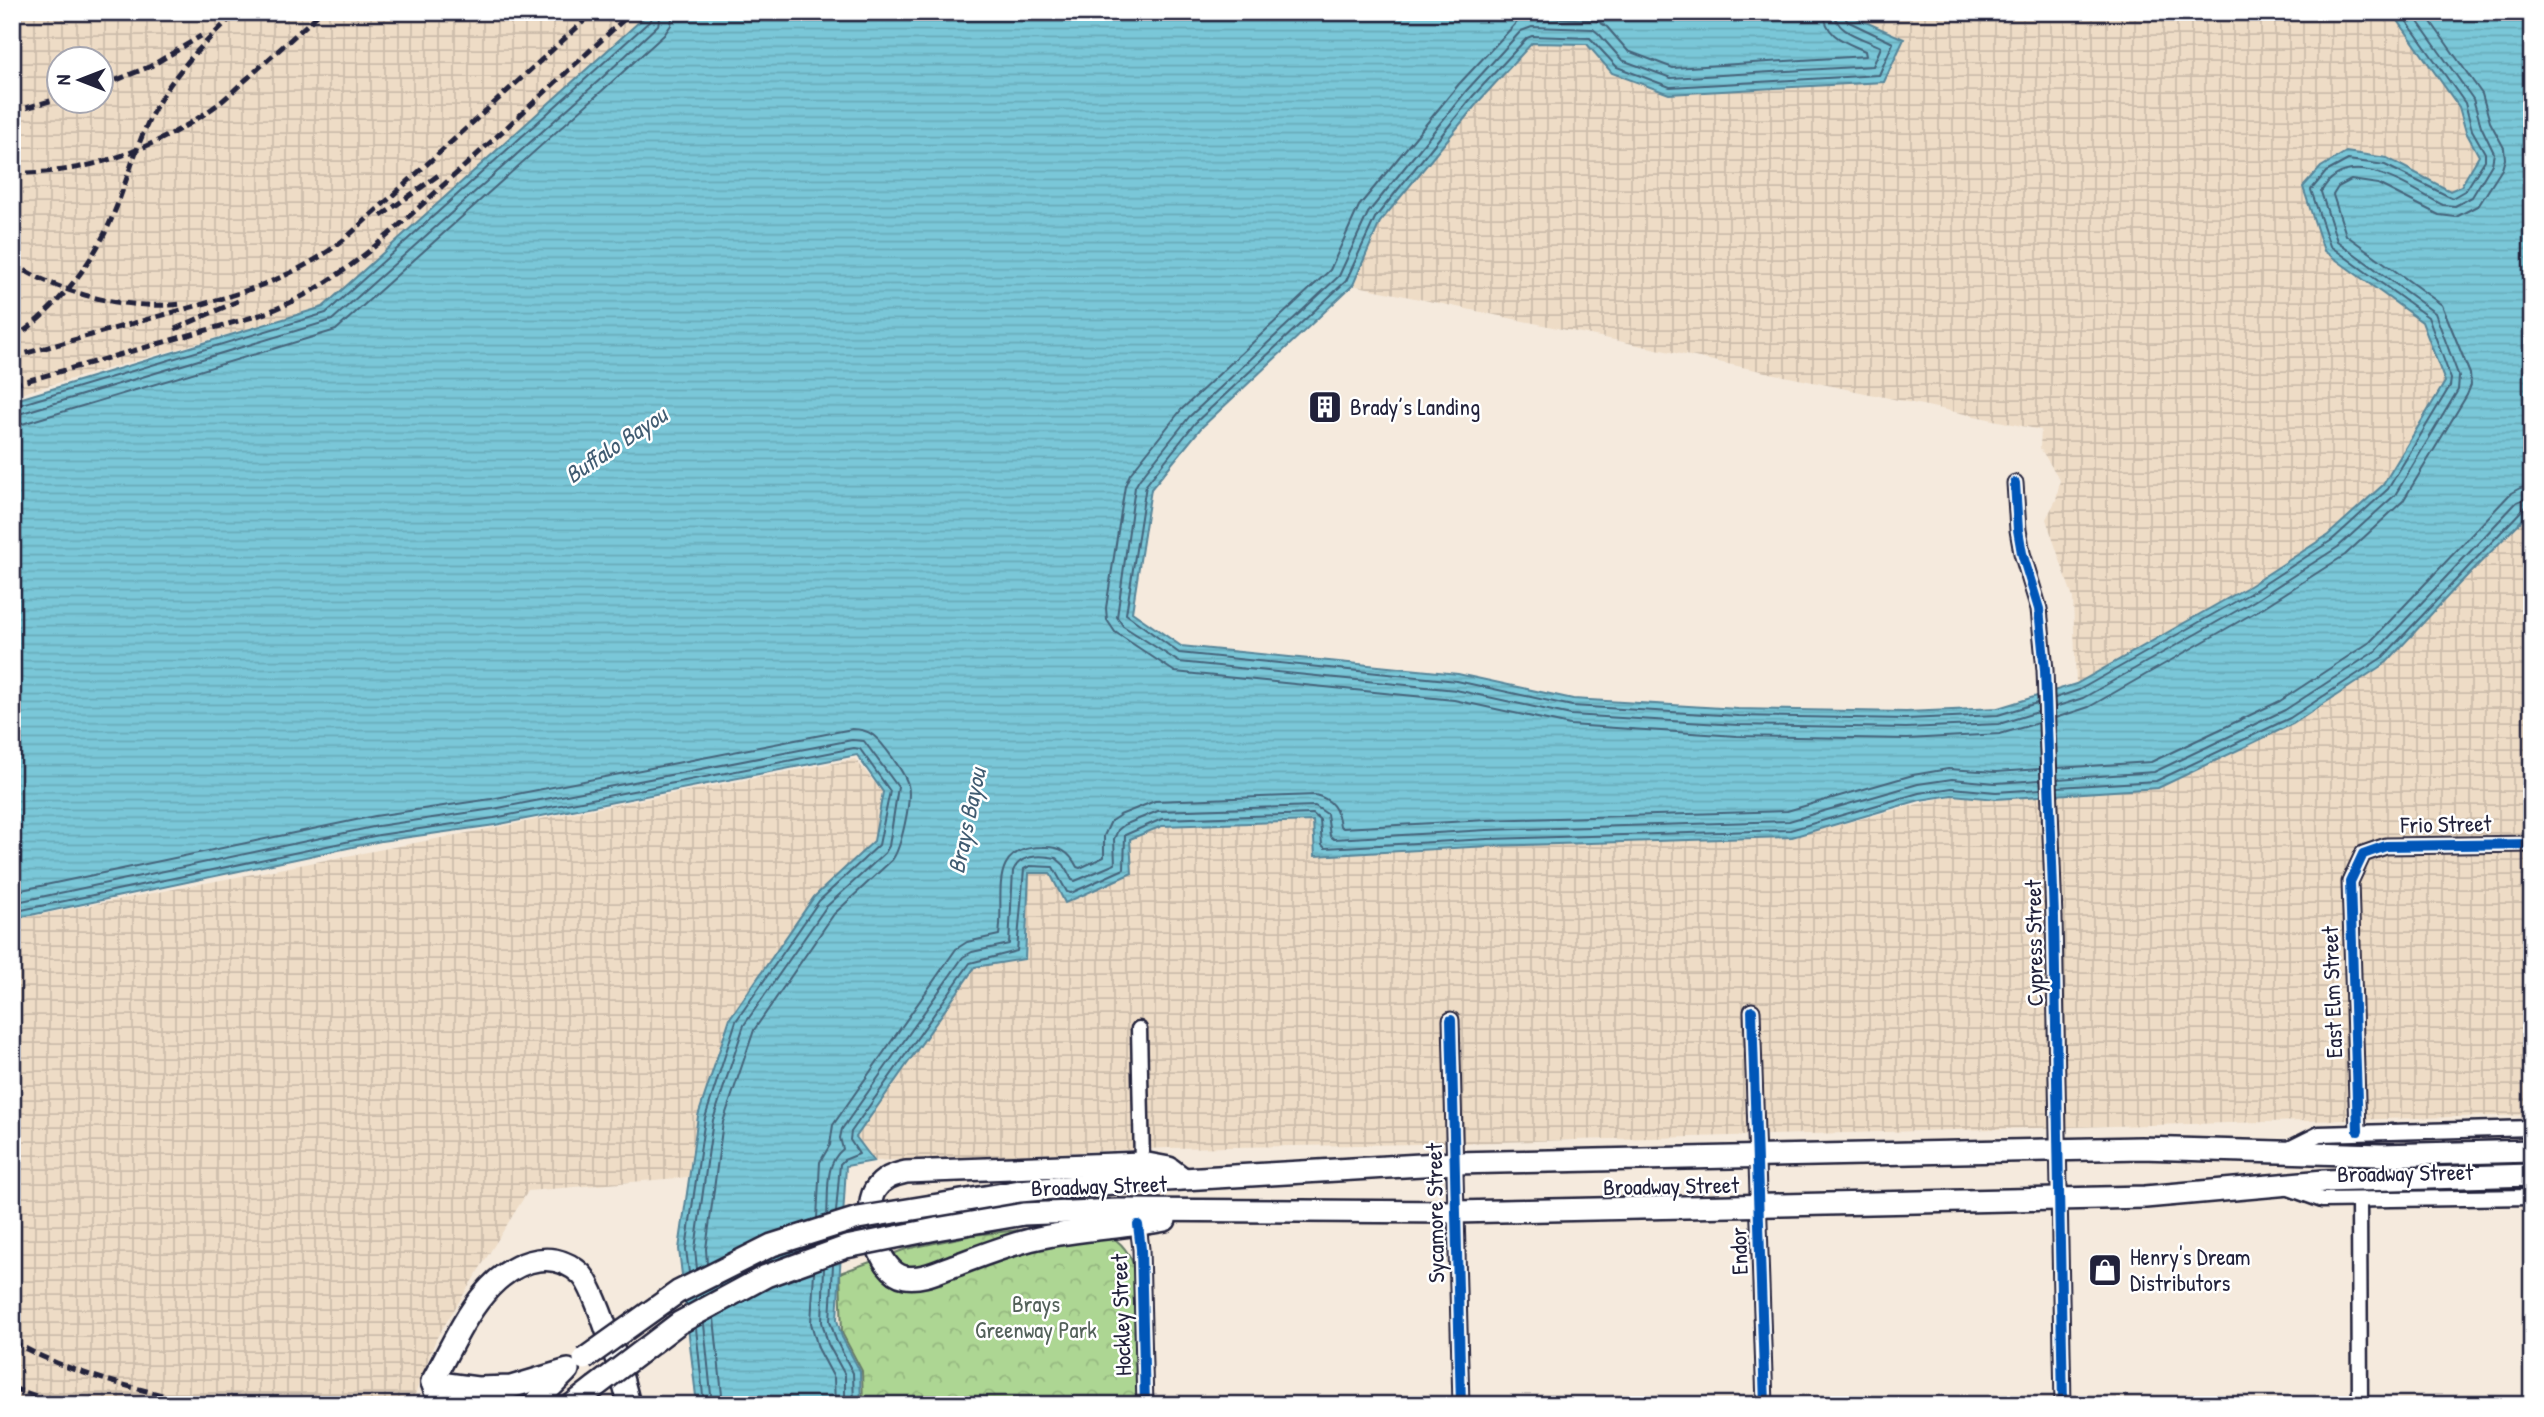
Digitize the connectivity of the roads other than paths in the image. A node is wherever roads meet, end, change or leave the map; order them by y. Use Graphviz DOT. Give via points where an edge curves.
graph roads {
  1 [pos="2015,483"];
  2 [pos="2532,844"];
  3 [pos="2363,854"];
  4 [pos="1752,1011"];
  5 [pos="1451,1020"];
  6 [pos="1139,1029"];
  7 [pos="2532,1128"];
  8 [pos="2358,1131"];
  9 [pos="2058,1149"];
  10 [pos="2532,1151"];
  11 [pos="2283,1152"];
  12 [pos="1757,1156"];
  13 [pos="1142,1163"];
  14 [pos="1455,1163"];
  15 [pos="2532,1175"];
  16 [pos="1184,1180"];
  17 [pos="2281,1185"];
  18 [pos="2532,1197"];
  19 [pos="2059,1199"];
  20 [pos="2359,1200"];
  21 [pos="1758,1205"];
  22 [pos="1229,1209"];
  23 [pos="1456,1212"];
  24 [pos="1138,1225"];
  25 [pos="576,1365"];
  26 [pos="432,1382"];
  27 [pos="440,1405"];
  28 [pos="533,1405"];
  29 [pos="572,1405"];
  30 [pos="629,1405"];
  31 [pos="1145,1405"];
  32 [pos="1461,1405"];
  33 [pos="1765,1405"];
  34 [pos="2063,1405"];
  35 [pos="2360,1405"];
  1 -- 9 [label="street, Cypress Street" via="2018,530 2039,609 2045,670"];
  2 -- 3 [label="street, Frio Street" via="2386,846"];
  3 -- 8 [label="street, East Elm Street" via="2350,882"];
  4 -- 12 [label="street, Endor"];
  5 -- 14 [label="street, Sycamore Street"];
  6 -- 13 [label="street"];
  7 -- 8 [label="street, Broadway Street"];
  8 -- 11 [label="street, Broadway Street" via="2319,1134"];
  9 -- 11 [label="main road, Broadway Street"];
  9 -- 12 [label="main road, Broadway Street"];
  9 -- 19 [label="street, Cypress Street"];
  10 -- 11 [label="main road, Broadway Street"];
  12 -- 14 [label="main road, Broadway Street"];
  12 -- 21 [label="street, Endor"];
  13 -- 16 [label="main road" via="1169,1168"];
  13 -- 24 [label="main road" via="906,1172 888,1176 874,1191 871,1206 881,1258 890,1270 904,1277 924,1277 1037,1238"];
  14 -- 16 [label="main road, Broadway Street"];
  14 -- 23 [label="street, Sycamore Street"];
  15 -- 17 [label="main road, Broadway Street"];
  16 -- 25 [label="main road, Broadway Street, bridge" via="1020,1191 858,1218 772,1245 678,1292"];
  17 -- 19 [label="main road, Broadway Street" via="2168,1196"];
  17 -- 20 [label="street, Broadway Street" via="2322,1200"];
  18 -- 20 [label="street, Broadway Street"];
  19 -- 21 [label="main road, Broadway Street"];
  19 -- 34 [label="street, Cypress Street"];
  20 -- 35 [label="street"];
  21 -- 23 [label="main road, Broadway Street"];
  21 -- 33 [label="street, Endor"];
  22 -- 23 [label="main road, Broadway Street"];
  22 -- 24 [label="main road"];
  22 -- 29 [label="main road, Broadway Street, bridge" via="1024,1214 846,1247 766,1276 679,1323"];
  23 -- 32 [label="street, Sycamore Street"];
  24 -- 31 [label="street, Hockley Street"];
  25 -- 26 [label="main road" via="511,1387"];
  25 -- 28 [label="main road"];
  26 -- 27 [label="main road"];
  26 -- 30 [label="main road" via="484,1294 513,1267 543,1258 561,1260 583,1275 602,1318"];
}
